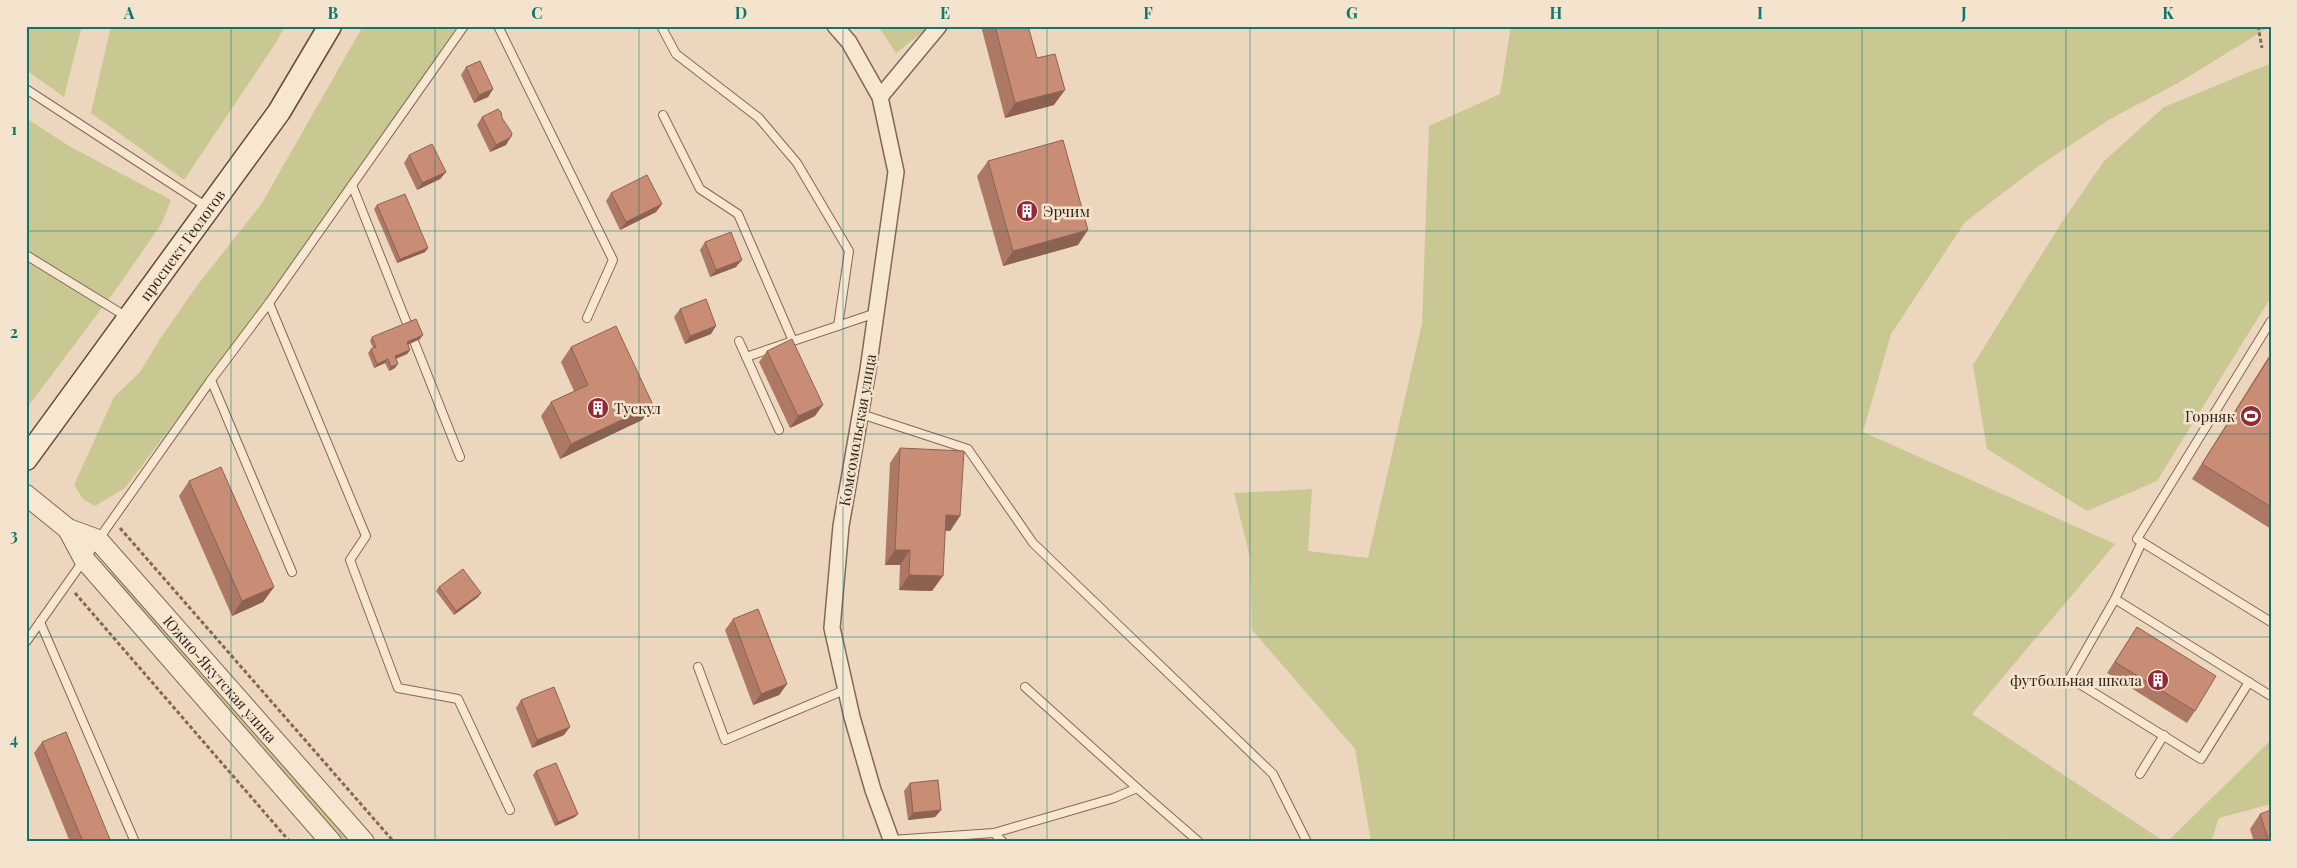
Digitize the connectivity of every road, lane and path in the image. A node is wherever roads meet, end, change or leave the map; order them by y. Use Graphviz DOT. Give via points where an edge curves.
graph roads {
  1 [pos="330,26"];
  2 [pos="464,26"];
  3 [pos="498,26"];
  4 [pos="661,26"];
  5 [pos="835,26"];
  6 [pos="939,26"];
  7 [pos="2258,26"];
  8 [pos="2262,48"];
  9 [pos="26,89"];
  10 [pos="880,97"];
  11 [pos="663,115"];
  12 [pos="352,185"];
  13 [pos="209,208"];
  14 [pos="26,255"];
  15 [pos="269,303"];
  16 [pos="876,313"];
  17 [pos="129,318"];
  18 [pos="587,318"];
  19 [pos="2271,321"];
  20 [pos="838,326"];
  21 [pos="739,341"];
  22 [pos="792,341"];
  23 [pos="746,357"];
  24 [pos="211,380"];
  25 [pos="861,414"];
  26 [pos="778,430"];
  27 [pos="460,457"];
  28 [pos="26,459"];
  29 [pos="26,495"];
  30 [pos="112,520"];
  31 [pos="68,529"];
  32 [pos="98,540"];
  33 [pos="2142,542"];
  34 [pos="84,559"];
  35 [pos="292,572"];
  36 [pos="67,584"];
  37 [pos="2115,599"];
  38 [pos="40,622"];
  39 [pos="2271,622"];
  40 [pos="26,642"];
  41 [pos="698,667"];
  42 [pos="2249,682"];
  43 [pos="1026,687"];
  44 [pos="847,689"];
  45 [pos="2271,696"];
  46 [pos="2164,736"];
  47 [pos="2140,774"];
  48 [pos="1137,788"];
  49 [pos="510,810"];
  50 [pos="994,833"];
  51 [pos="892,841"];
  52 [pos="135,842"];
  53 [pos="290,842"];
  54 [pos="331,842"];
  55 [pos="364,842"];
  56 [pos="394,842"];
  57 [pos="1003,842"];
  58 [pos="1199,842"];
  59 [pos="1307,842"];
  1 -- 13 [label="main road, проспект Геологов" via="279,112"];
  2 -- 12 [label="lane"];
  3 -- 18 [label="lane" via="613,260"];
  4 -- 20 [label="lane" via="676,54 760,118 797,163 849,251"];
  5 -- 10 [label="street, Комсомольская улица" via="849,42"];
  6 -- 10 [label="street"];
  7 -- 8 [label="path"];
  9 -- 13 [label="lane"];
  10 -- 16 [label="street, Комсомольская улица" via="896,172"];
  11 -- 22 [label="lane" via="700,189 738,214"];
  12 -- 15 [label="lane"];
  12 -- 27 [label="lane"];
  13 -- 17 [label="main road, проспект Геологов"];
  14 -- 17 [label="lane"];
  15 -- 24 [label="lane"];
  15 -- 49 [label="lane" via="366,536 350,560 398,688 458,699"];
  16 -- 20 [label="lane"];
  16 -- 25 [label="street, Комсомольская улица"];
  17 -- 28 [label="main road, проспект Геологов"];
  19 -- 33 [label="lane" via="2137,539"];
  20 -- 22 [label="lane"];
  21 -- 23 [label="lane"];
  22 -- 23 [label="lane"];
  23 -- 26 [label="lane"];
  24 -- 30 [label="lane"];
  24 -- 35 [label="lane"];
  25 -- 44 [label="street, Комсомольская улица" via="841,526 832,628"];
  25 -- 59 [label="lane" via="968,449 1033,543 1273,774"];
  29 -- 31 [label="street, Южно-Якутская улица"];
  30 -- 32 [label="lane"];
  30 -- 56 [label="path"];
  31 -- 32 [label="street, Южно-Якутская улица"];
  31 -- 34 [label="street, Южно-Якутская улица"];
  32 -- 34 [label="lane"];
  32 -- 55 [label="street, Южно-Якутская улица"];
  33 -- 37 [label="lane"];
  33 -- 39 [label="lane"];
  34 -- 36 [label="lane"];
  34 -- 54 [label="street, Южно-Якутская улица"];
  36 -- 38 [label="lane"];
  36 -- 53 [label="path"];
  37 -- 42 [label="lane"];
  37 -- 46 [label="lane" via="2070,678"];
  38 -- 40 [label="lane"];
  38 -- 52 [label="lane"];
  41 -- 44 [label="lane" via="725,740"];
  42 -- 45 [label="lane"];
  42 -- 46 [label="lane" via="2201,759"];
  43 -- 48 [label="lane"];
  44 -- 51 [label="street, Комсомольская улица" via="874,790"];
  46 -- 47 [label="lane"];
  48 -- 50 [label="lane" via="1114,798"];
  48 -- 58 [label="lane"];
  50 -- 51 [label="lane"];
  50 -- 57 [label="lane"];
}
